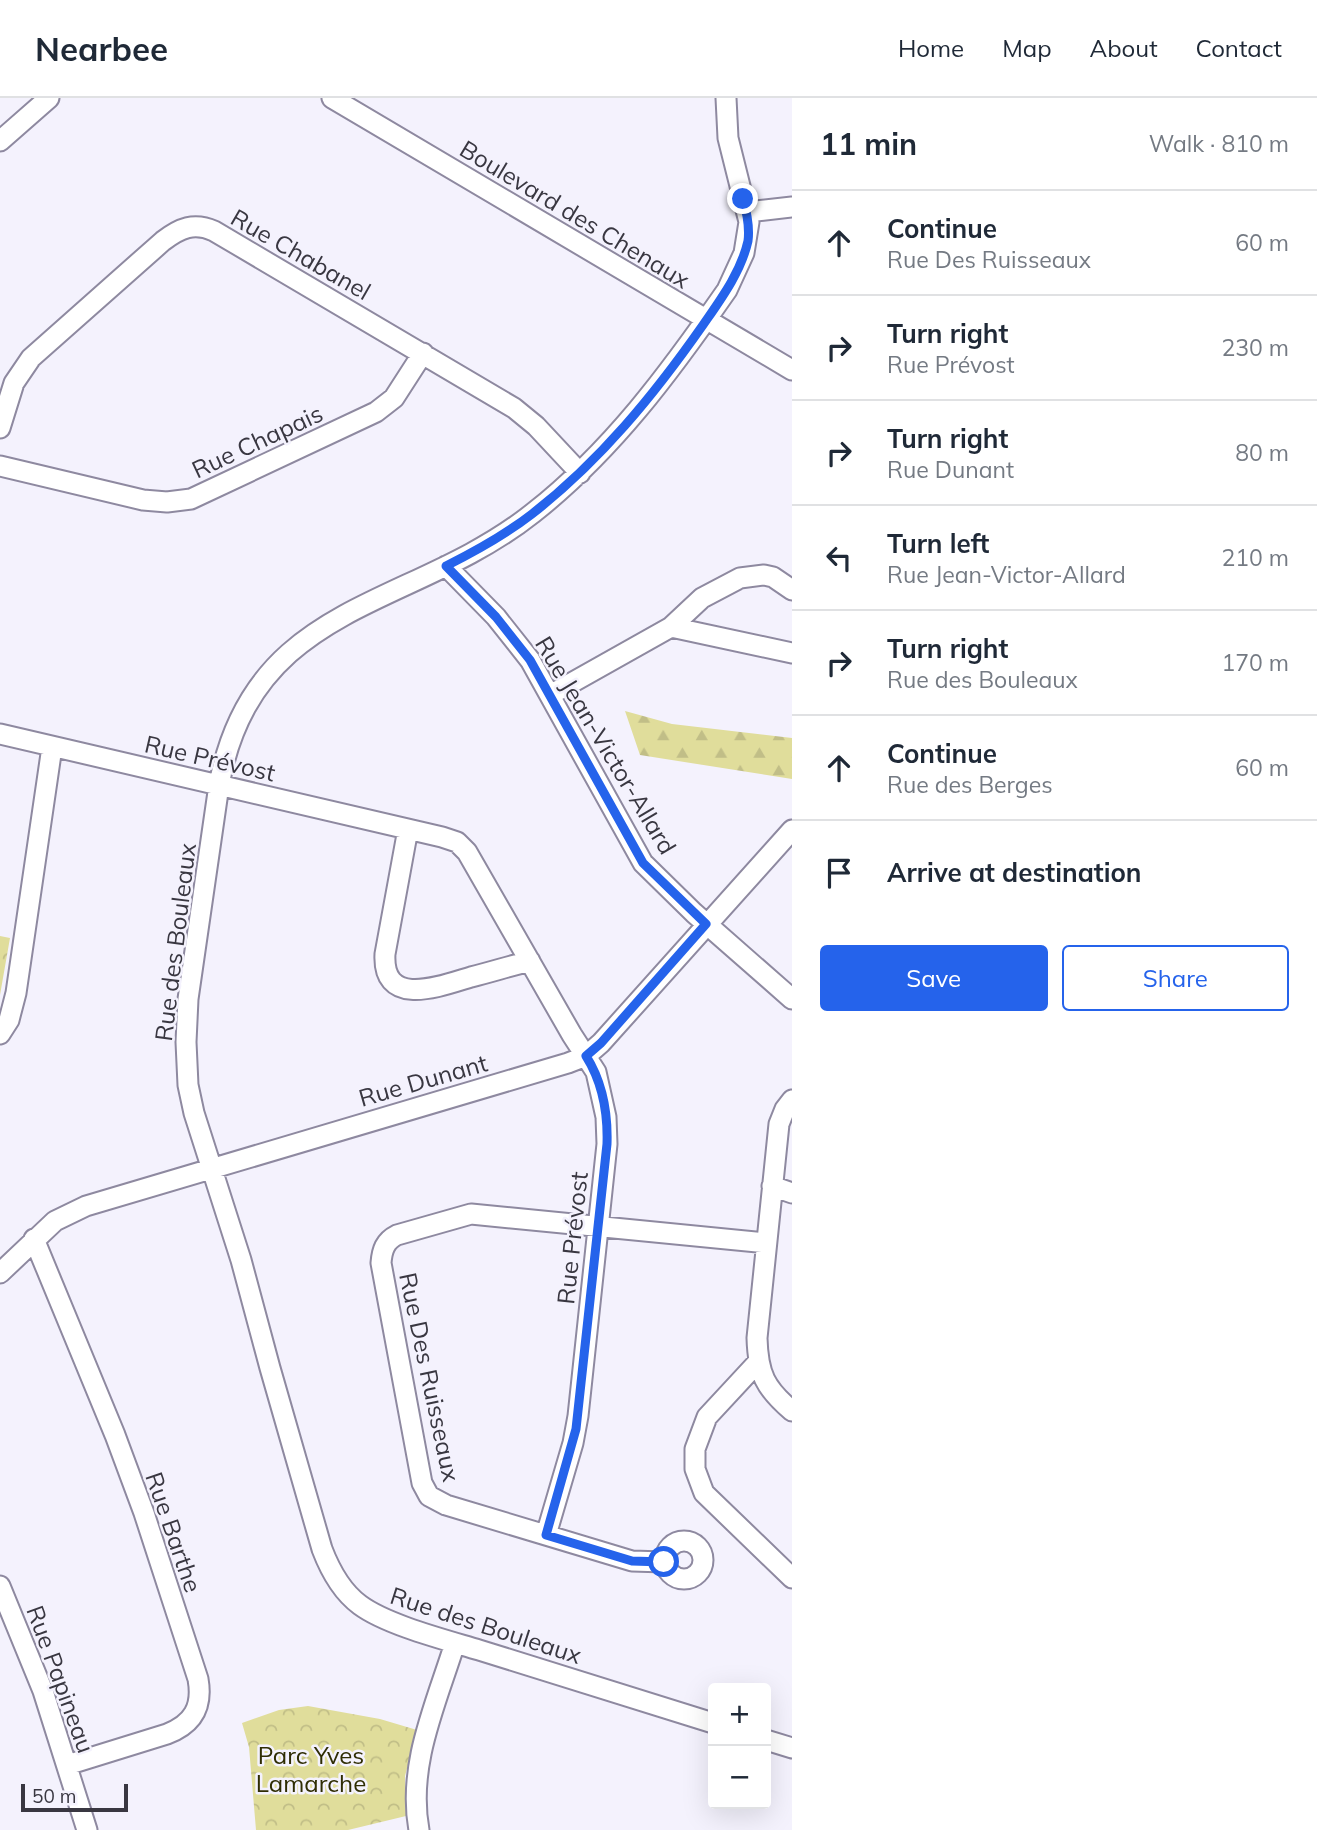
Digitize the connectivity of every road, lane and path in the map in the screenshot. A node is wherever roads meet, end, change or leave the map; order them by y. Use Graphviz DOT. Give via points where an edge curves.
graph roads {
  1 [pos="49,98"];
  2 [pos="332,98"];
  3 [pos="726,98"];
  4 [pos="0,141"];
  5 [pos="792,207"];
  6 [pos="747,212"];
  7 [pos="706,321"];
  8 [pos="423,353"];
  9 [pos="792,370"];
  10 [pos="0,428"];
  11 [pos="0,466"];
  12 [pos="580,473"];
  13 [pos="446,566"];
  14 [pos="792,590"];
  15 [pos="671,627"];
  16 [pos="792,653"];
  17 [pos="551,695"];
  18 [pos="0,734"];
  19 [pos="52,747"];
  20 [pos="219,785"];
  21 [pos="408,829"];
  22 [pos="792,830"];
  23 [pos="706,924"];
  24 [pos="530,961"];
  25 [pos="792,999"];
  26 [pos="0,1034"];
  27 [pos="586,1056"];
  28 [pos="792,1100"];
  29 [pos="213,1169"];
  30 [pos="772,1186"];
  31 [pos="792,1194"];
  32 [pos="599,1227"];
  33 [pos="34,1239"];
  34 [pos="766,1243"];
  35 [pos="0,1273"];
  36 [pos="758,1362"];
  37 [pos="792,1411"];
  38 [pos="546,1535"];
  39 [pos="664,1562"];
  40 [pos="792,1578"];
  41 [pos="0,1586"];
  42 [pos="455,1643"];
  43 [pos="708,1721"];
  44 [pos="771,1742"];
  45 [pos="792,1748"];
  46 [pos="67,1765"];
  47 [pos="88,1830"];
  48 [pos="419,1830"];
  1 -- 4 [label="street"];
  2 -- 7 [label="street, Boulevard des Chenaux"];
  3 -- 6 [label="street, Rue des Bouleaux" via="728,138"];
  5 -- 6 [label="street"];
  6 -- 7 [label="street, Rue des Bouleaux" via="744,253"];
  7 -- 9 [label="street, Boulevard des Chenaux"];
  7 -- 12 [label="street, Rue des Bouleaux" via="644,403"];
  8 -- 10 [label="street, Rue Chabanel" via="214,231 187,227 163,241 31,358 14,383"];
  8 -- 11 [label="street, Rue Chapais" via="394,398 376,412 191,499 143,500"];
  8 -- 12 [label="street, Rue Chabanel" via="520,412"];
  12 -- 13 [label="street, Rue des Bouleaux" via="516,526"];
  13 -- 17 [label="street, Rue Jean-Victor-Allard" via="508,630"];
  13 -- 20 [label="street, Rue des Bouleaux" via="327,624 283,657 241,715"];
  14 -- 15 [label="street" via="773,577 747,576 702,598"];
  15 -- 16 [label="street"];
  15 -- 17 [label="street"];
  17 -- 23 [label="street, Rue Jean-Victor-Allard" via="639,858"];
  18 -- 19 [label="street, Rue Prévost"];
  19 -- 20 [label="street, Rue Prévost"];
  19 -- 26 [label="street" via="16,993"];
  20 -- 21 [label="street, Rue Prévost"];
  20 -- 29 [label="street, Rue des Bouleaux" via="186,1041 190,1098"];
  21 -- 24 [label="street, Rue Prévost" via="449,839 467,852"];
  21 -- 24 [label="street" via="385,954 392,981 420,990"];
  22 -- 23 [label="street, Rue Dunant"];
  23 -- 25 [label="street, Rue Jean-Victor-Allard"];
  23 -- 27 [label="street, Rue Dunant"];
  24 -- 27 [label="street, Rue Prévost"];
  27 -- 29 [label="street, Rue Dunant"];
  27 -- 32 [label="street, Rue Prévost" via="598,1077 607,1117"];
  28 -- 30 [label="street" via="779,1124"];
  29 -- 33 [label="street, Rue Dunant" via="75,1210"];
  29 -- 42 [label="street, Rue des Bouleaux" via="331,1571 348,1594 369,1611"];
  30 -- 31 [label="street"];
  30 -- 34 [label="street"];
  32 -- 34 [label="street, Rue Des Ruisseaux"];
  32 -- 38 [label="street, Rue Prévost" via="576,1429"];
  32 -- 38 [label="street, Rue Des Ruisseaux" via="466,1214 397,1235 382,1256 426,1492 446,1505"];
  33 -- 35 [label="street, Rue Dunant"];
  33 -- 46 [label="street, Rue Barthe" via="140,1502 200,1693 195,1715 181,1728"];
  34 -- 36 [label="street"];
  36 -- 37 [label="street" via="770,1389"];
  36 -- 40 [label="street" via="707,1417 698,1438 695,1469 704,1493"];
  38 -- 39 [label="street, Rue Des Ruisseaux" via="632,1561"];
  41 -- 46 [label="street, Rue Papineau"];
  42 -- 43 [label="street, Rue des Bouleaux"];
  42 -- 48 [label="street" via="419,1759 415,1790"];
  44 -- 45 [label="street"];
  46 -- 47 [label="street, Rue Papineau"];
}
